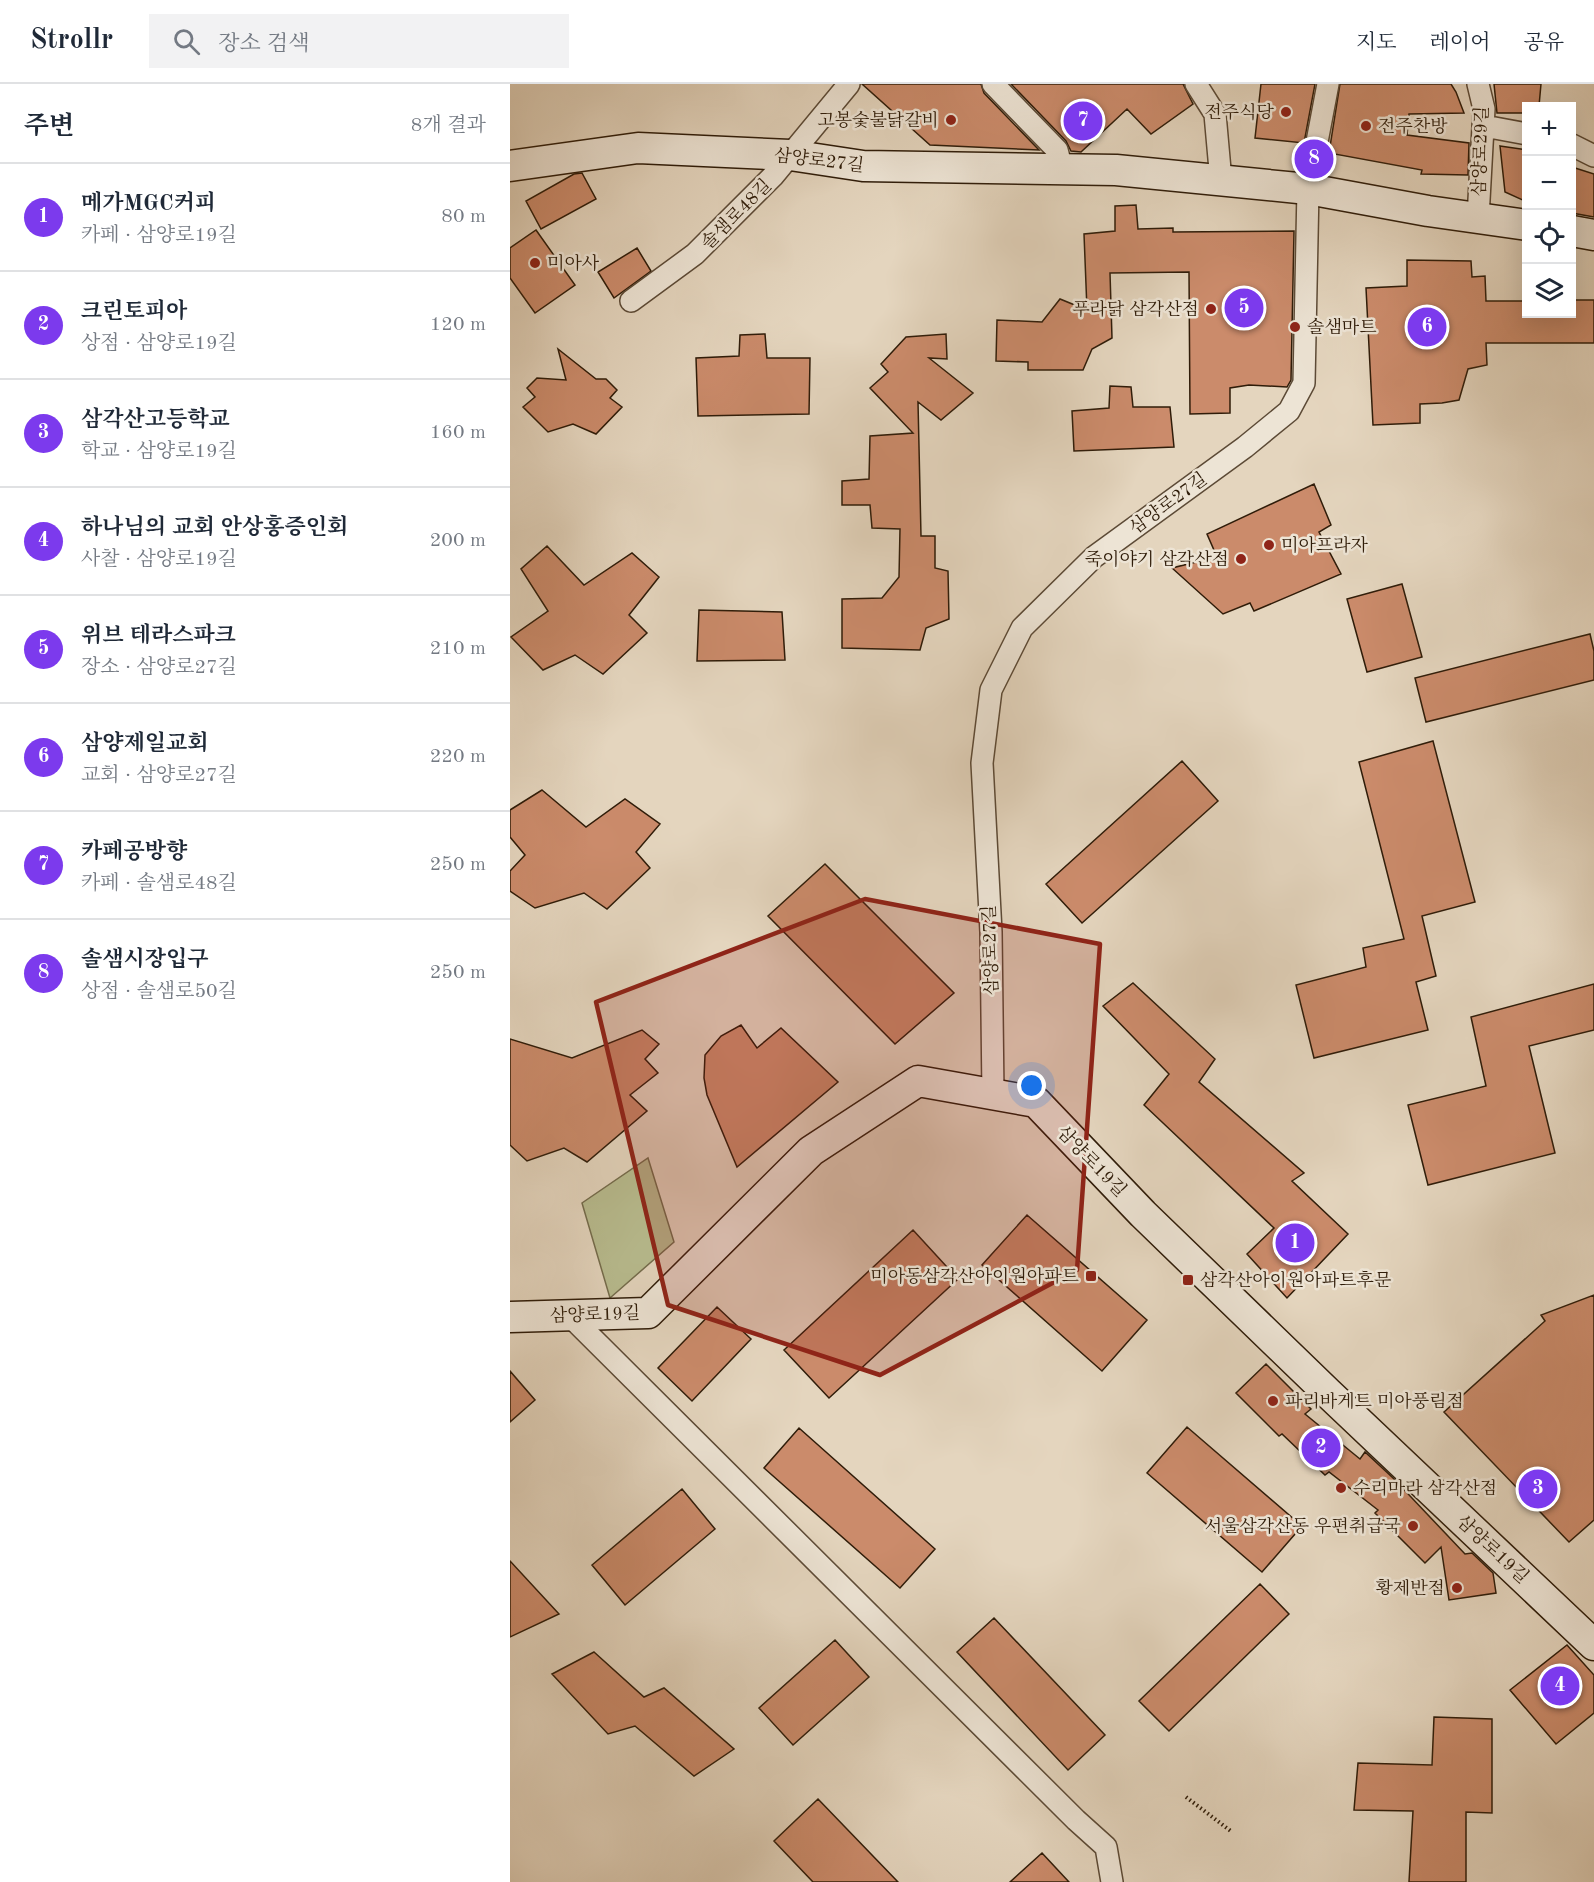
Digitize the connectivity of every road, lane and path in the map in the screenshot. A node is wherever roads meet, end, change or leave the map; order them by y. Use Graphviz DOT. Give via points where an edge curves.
graph roads {
  1 [pos="849,84"];
  2 [pos="993,84"];
  3 [pos="1196,84"];
  4 [pos="1328,84"];
  5 [pos="1478,84"];
  6 [pos="1484,126"];
  7 [pos="1522,133"];
  8 [pos="1576,147"];
  9 [pos="790,155"];
  10 [pos="1594,156"];
  11 [pos="510,166"];
  12 [pos="1062,169"];
  13 [pos="1221,181"];
  14 [pos="1308,189"];
  15 [pos="1478,218"];
  16 [pos="1522,224"];
  17 [pos="1576,232"];
  18 [pos="1594,235"];
  19 [pos="631,301"];
  20 [pos="993,1095"];
  21 [pos="569,1315"];
  22 [pos="510,1317"];
  23 [pos="1594,1645"];
  24 [pos="1186,1797"];
  25 [pos="1232,1832"];
  26 [pos="1112,1882"];
  1 -- 9 [label="street, 솔샘로48길"];
  2 -- 12 [label="street" via="1057,150"];
  3 -- 13 [label="street" via="1215,114"];
  4 -- 14 [label="street"];
  5 -- 6 [label="street, 삼양로29길"];
  6 -- 7 [label="street"];
  6 -- 15 [label="street, 삼양로29길"];
  8 -- 10 [label="street"];
  9 -- 11 [label="street, 삼양로27길" via="638,148"];
  9 -- 12 [label="street, 삼양로27길" via="863,166"];
  9 -- 19 [label="street, 솔샘로48길" via="695,254"];
  12 -- 13 [label="street, 삼양로27길" via="1116,170"];
  13 -- 14 [label="street, 삼양로27길"];
  14 -- 15 [label="street, 삼양로27길"];
  14 -- 20 [label="street, 삼양로27길" via="1304,383 1289,411 1094,557 1022,628 991,690 982,763 991,932"];
  15 -- 16 [label="street, 삼양로27길"];
  17 -- 18 [label="street"];
  20 -- 21 [label="street, 삼양로19길" via="918,1081 811,1151 648,1313"];
  20 -- 23 [label="street, 삼양로19길" via="1036,1102 1186,1256"];
  21 -- 22 [label="street, 삼양로19길"];
  21 -- 26 [label="street" via="1106,1847"];
  24 -- 25 [label="path"];
}
